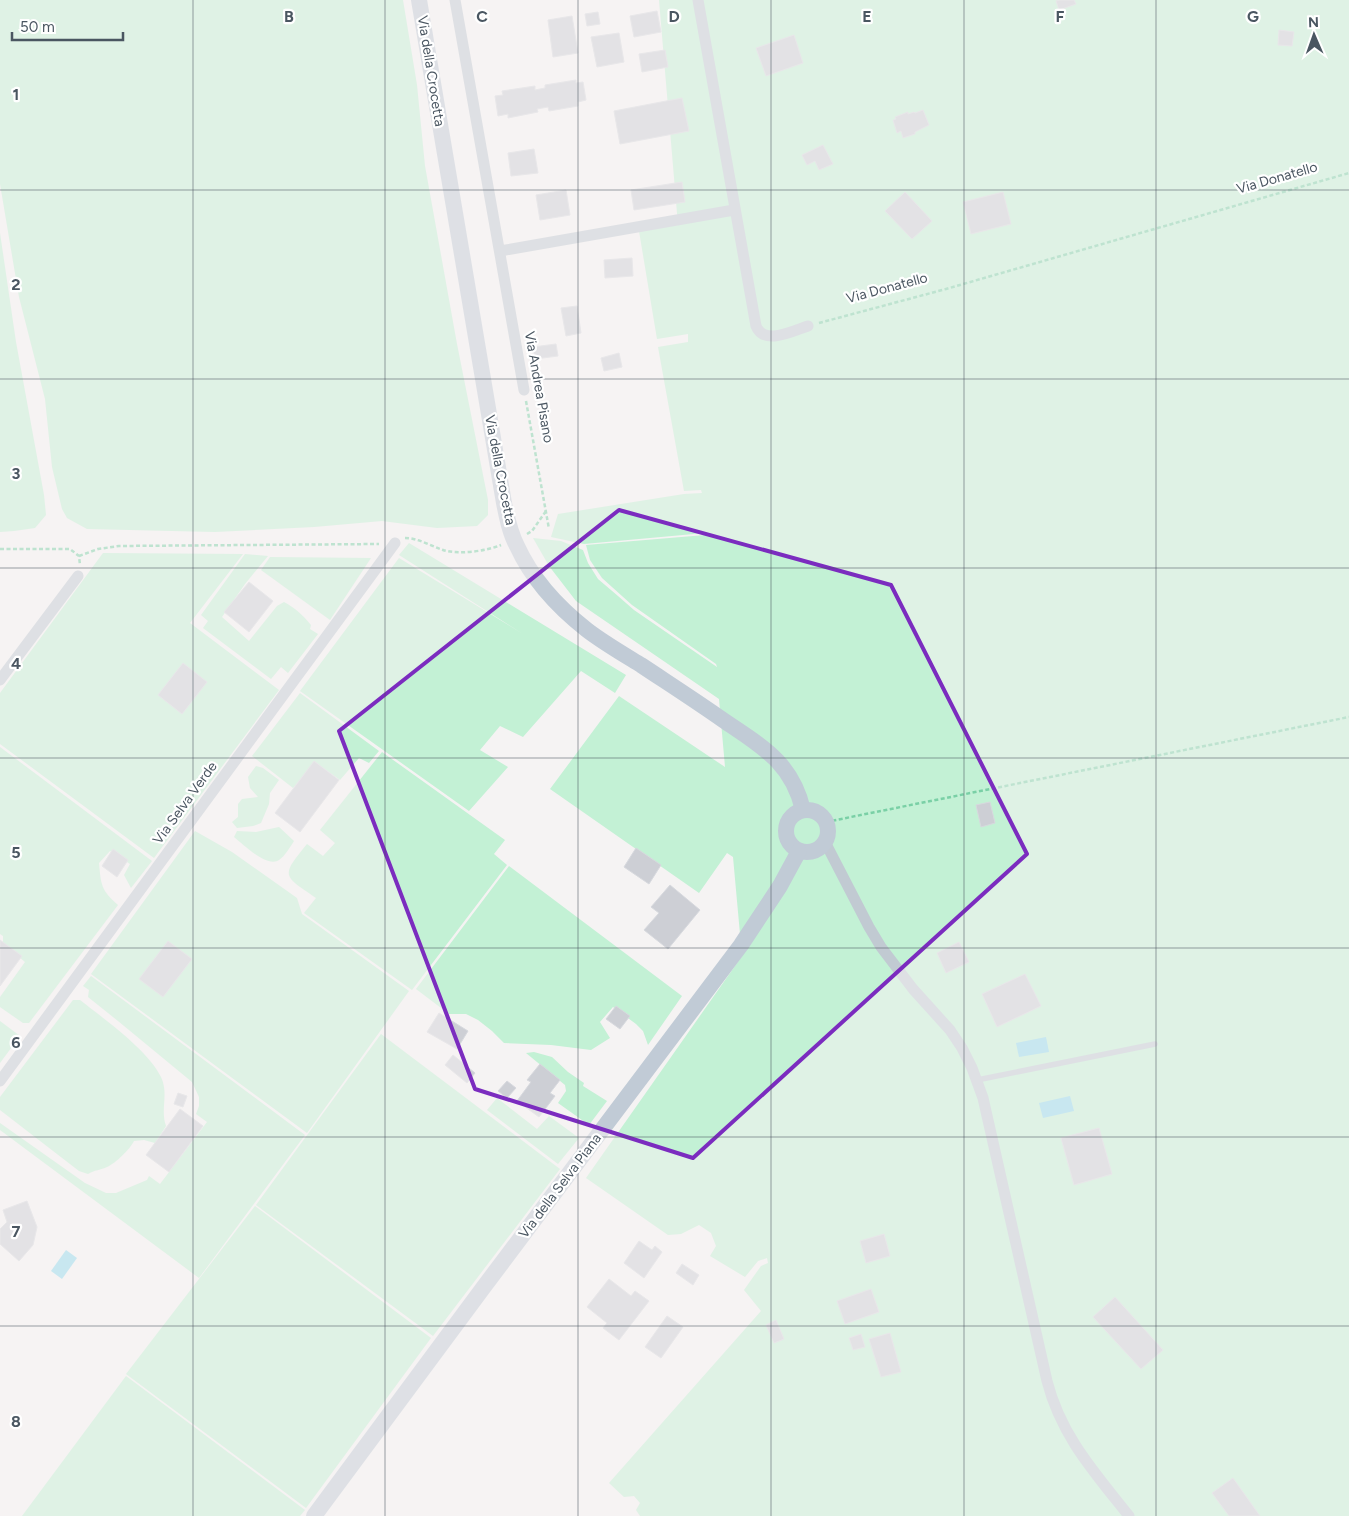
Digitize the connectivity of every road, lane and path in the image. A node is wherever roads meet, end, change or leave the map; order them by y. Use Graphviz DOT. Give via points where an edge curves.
graph roads {
  1 [pos="419,0"];
  2 [pos="456,0"];
  3 [pos="698,0"];
  4 [pos="1349,173"];
  5 [pos="734,210"];
  6 [pos="500,251"];
  7 [pos="808,326"];
  8 [pos="524,390"];
  9 [pos="546,512"];
  10 [pos="549,529"];
  11 [pos="514,540"];
  12 [pos="395,544"];
  13 [pos="0,549"];
  14 [pos="79,556"];
  15 [pos="78,576"];
  16 [pos="0,680"];
  17 [pos="1349,717"];
  18 [pos="803,810"];
  19 [pos="826,822"];
  20 [pos="825,842"];
  21 [pos="799,851"];
  22 [pos="1155,1044"];
  23 [pos="977,1080"];
  24 [pos="0,1081"];
  25 [pos="314,1516"];
  26 [pos="1129,1516"];
  1 -- 11 [label="street, Via della Crocetta" via="504,503"];
  2 -- 6 [label="street, Via Andrea Pisano"];
  3 -- 5 [label="street"];
  4 -- 7 [label="path, Via Donatello"];
  5 -- 6 [label="street"];
  5 -- 7 [label="street" via="758,331 762,335 776,336"];
  6 -- 8 [label="street, Via Andrea Pisano"];
  8 -- 9 [label="path, Via Andrea Pisano"];
  9 -- 10 [label="path, Via Andrea Pisano"];
  9 -- 11 [label="path" via="532,531"];
  11 -- 12 [label="path" via="495,547 461,552 409,538"];
  11 -- 18 [label="street, Via della Crocetta" via="535,576 571,617 773,756 798,791"];
  12 -- 14 [label="path" via="119,546"];
  12 -- 24 [label="street, Via Selva Verde"];
  13 -- 14 [label="path" via="64,548"];
  14 -- 15 [label="path"];
  15 -- 16 [label="street"];
  17 -- 19 [label="path"];
  18 -- 19 [label="street" via="816,812"];
  18 -- 21 [label="street" via="791,817 785,829 788,842"];
  19 -- 20 [label="street" via="828,836"];
  20 -- 21 [label="street" via="814,852"];
  20 -- 23 [label="street" via="875,938 905,979 950,1030 965,1052"];
  21 -- 25 [label="street, Via della Selva Piana" via="741,945"];
  22 -- 23 [label="lane"];
  23 -- 26 [label="street" via="1054,1402 1074,1444"];
}
